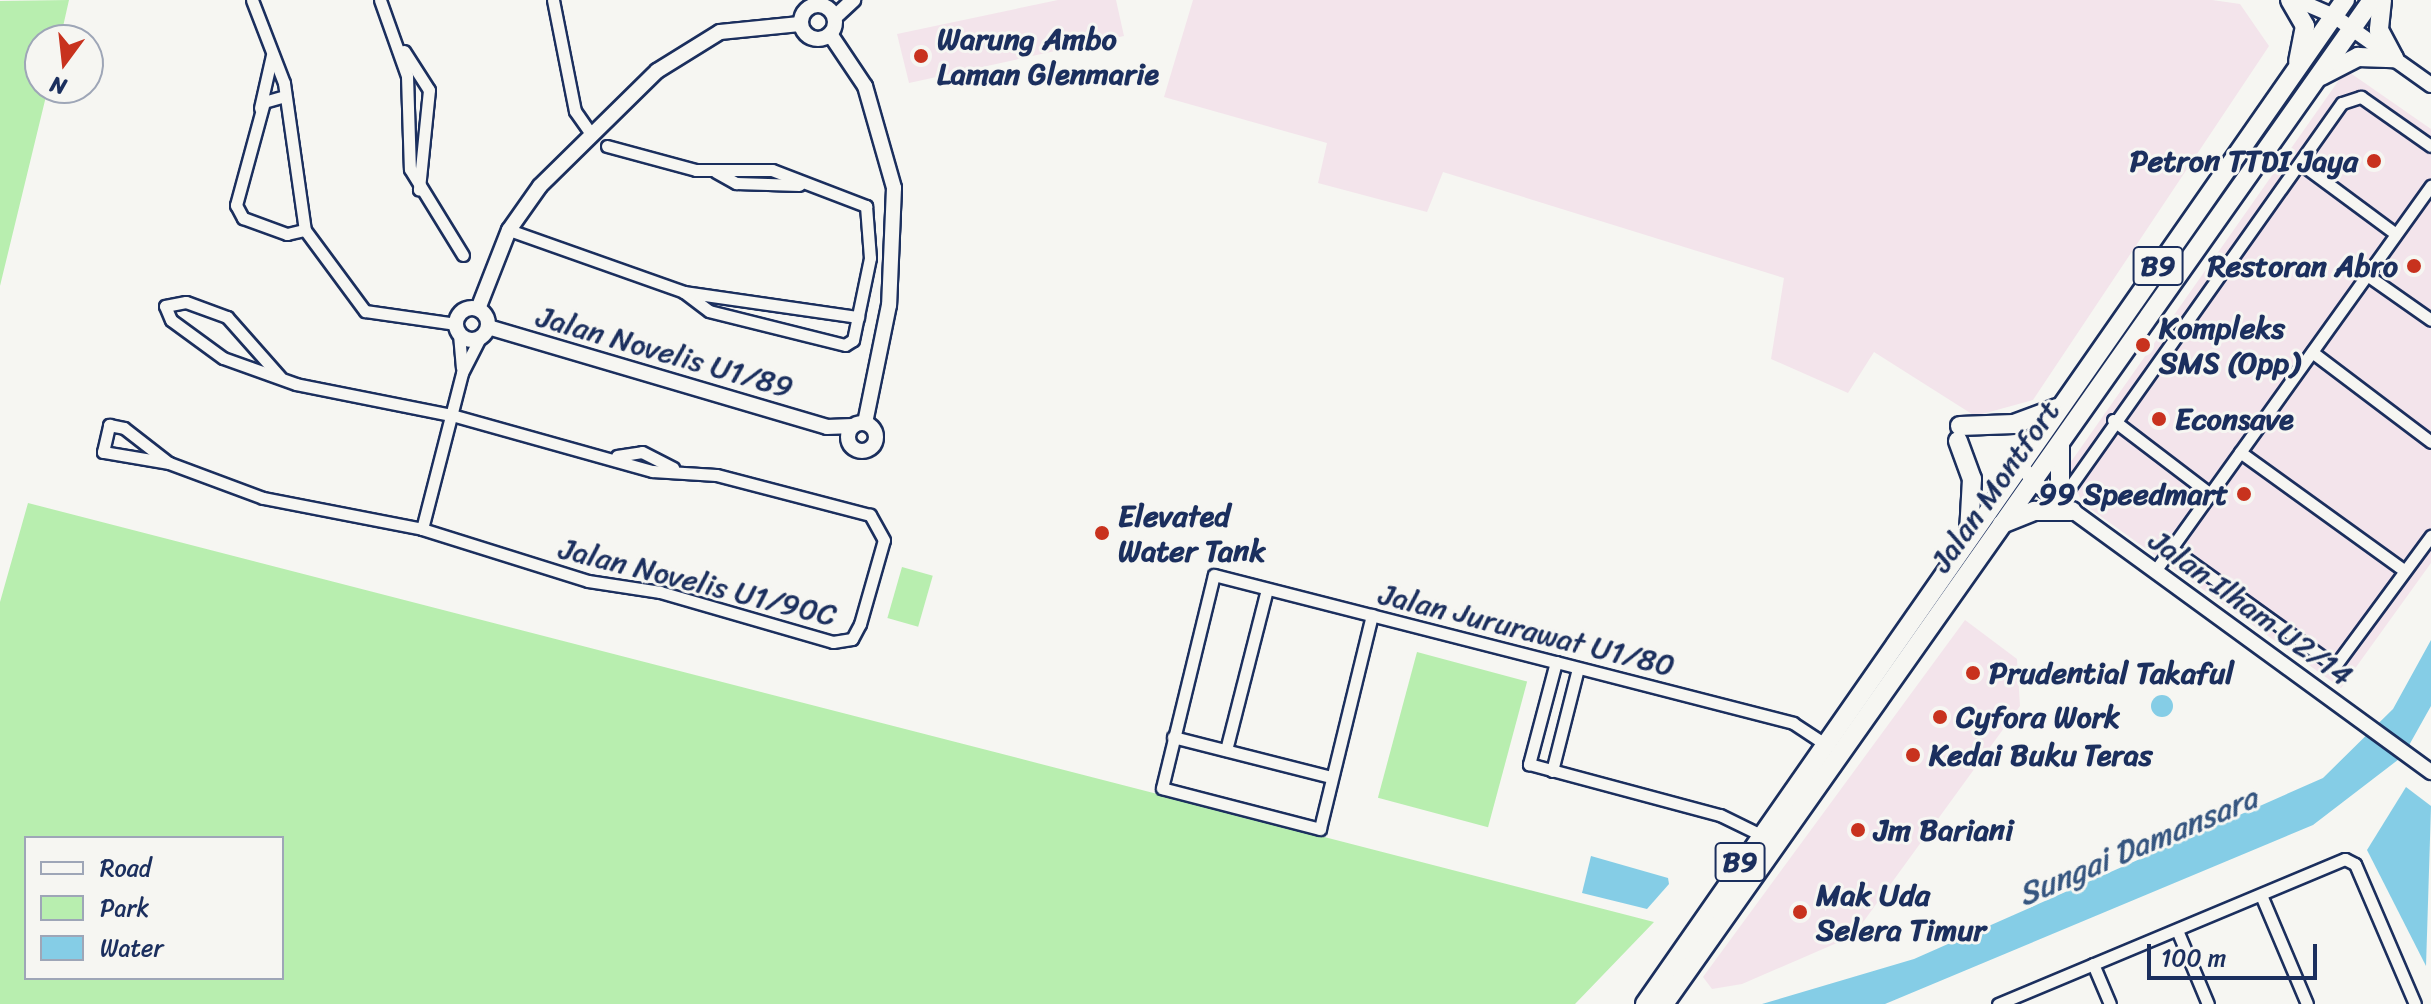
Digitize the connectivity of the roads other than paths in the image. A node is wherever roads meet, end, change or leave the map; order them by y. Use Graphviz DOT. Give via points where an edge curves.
graph roads {
  1 [pos="252,0"];
  2 [pos="380,0"];
  3 [pos="553,0"];
  4 [pos="853,0"];
  5 [pos="2290,0"];
  6 [pos="2297,0"];
  7 [pos="2345,0"];
  8 [pos="2372,0"];
  9 [pos="2382,0"];
  10 [pos="827,3"];
  11 [pos="2328,8"];
  12 [pos="835,17"];
  13 [pos="800,24"];
  14 [pos="2352,28"];
  15 [pos="830,34"];
  16 [pos="397,41"];
  17 [pos="272,54"];
  18 [pos="2394,58"];
  19 [pos="2297,68"];
  20 [pos="2315,79"];
  21 [pos="2431,85"];
  22 [pos="285,96"];
  23 [pos="260,113"];
  24 [pos="589,131"];
  25 [pos="607,146"];
  26 [pos="2431,146"];
  27 [pos="2300,163"];
  28 [pos="716,172"];
  29 [pos="800,185"];
  30 [pos="2431,186"];
  31 [pos="419,189"];
  32 [pos="305,230"];
  33 [pos="509,230"];
  34 [pos="2396,234"];
  35 [pos="463,255"];
  36 [pos="2367,275"];
  37 [pos="684,292"];
  38 [pos="741,301"];
  39 [pos="478,309"];
  40 [pos="858,317"];
  41 [pos="736,319"];
  42 [pos="2431,320"];
  43 [pos="458,329"];
  44 [pos="484,333"];
  45 [pos="2312,352"];
  46 [pos="462,373"];
  47 [pos="280,377"];
  48 [pos="2060,406"];
  49 [pos="451,415"];
  50 [pos="2113,420"];
  51 [pos="859,424"];
  52 [pos="827,427"];
  53 [pos="2061,438"];
  54 [pos="848,442"];
  55 [pos="2431,442"];
  56 [pos="2240,452"];
  57 [pos="169,463"];
  58 [pos="2027,478"];
  59 [pos="2210,494"];
  60 [pos="2066,506"];
  61 [pos="2002,524"];
  62 [pos="422,529"];
  63 [pos="2431,536"];
  64 [pos="1968,538"];
  65 [pos="2171,548"];
  66 [pos="2155,571"];
  67 [pos="2405,571"];
  68 [pos="1267,589"];
  69 [pos="1372,615"];
  70 [pos="1556,662"];
  71 [pos="1578,668"];
  72 [pos="1173,737"];
  73 [pos="1823,742"];
  74 [pos="1226,750"];
  75 [pos="1842,755"];
  76 [pos="1552,771"];
  77 [pos="2431,772"];
  78 [pos="1331,777"];
  79 [pos="1759,834"];
  80 [pos="2261,895"];
  81 [pos="2177,930"];
  82 [pos="2093,964"];
  83 [pos="2002,1003"];
  84 [pos="1645,1004"];
  85 [pos="1664,1004"];
  86 [pos="2110,1004"];
  87 [pos="2208,1004"];
  88 [pos="2307,1004"];
  89 [pos="2415,1004"];
  1 -- 17 [label="street"];
  2 -- 16 [label="street"];
  3 -- 24 [label="street" via="575,111"];
  4 -- 12 [label="street"];
  5 -- 19 [label="main road" via="2305,26"];
  6 -- 11 [label="street"];
  7 -- 11 [label="main road, Jalan Montfort / B9"];
  8 -- 14 [label="main road, Jalan Montfort / B9"];
  9 -- 18 [label="main road" via="2379,30"];
  10 -- 12 [label="street"];
  10 -- 13 [label="street" via="805,10"];
  11 -- 14 [label="street"];
  11 -- 19 [label="main road, Jalan Montfort / B9"];
  12 -- 15 [label="street"];
  13 -- 15 [label="street" via="810,37"];
  13 -- 24 [label="street" via="720,32 657,71"];
  14 -- 18 [label="street"];
  14 -- 20 [label="main road, Jalan Montfort / B9"];
  15 -- 51 [label="street" via="865,86 894,188 889,305"];
  16 -- 31 [label="street"];
  16 -- 31 [label="street" via="429,90"];
  17 -- 22 [label="street"];
  17 -- 23 [label="street"];
  18 -- 20 [label="main road" via="2358,57"];
  18 -- 21 [label="street"];
  19 -- 48 [label="main road, Jalan Montfort / B9"];
  20 -- 53 [label="main road, Jalan Montfort / B9"];
  22 -- 23 [label="street" via="264,102"];
  22 -- 32 [label="street"];
  23 -- 32 [label="street" via="237,212 287,234"];
  24 -- 33 [label="street"];
  25 -- 28 [label="street"];
  26 -- 27 [label="street" via="2352,97"];
  27 -- 34 [label="street"];
  27 -- 50 [label="street"];
  28 -- 29 [label="street" via="736,183"];
  28 -- 29 [label="street" via="772,170"];
  29 -- 40 [label="street" via="866,206 870,258"];
  30 -- 34 [label="street"];
  31 -- 35 [label="street"];
  32 -- 43 [label="street" via="365,311"];
  33 -- 37 [label="street"];
  33 -- 39 [label="street"];
  34 -- 36 [label="street"];
  36 -- 42 [label="street"];
  36 -- 45 [label="street"];
  37 -- 38 [label="street"];
  37 -- 41 [label="street"];
  38 -- 40 [label="street"];
  38 -- 41 [label="street"];
  39 -- 43 [label="street" via="463,311"];
  39 -- 44 [label="street"];
  40 -- 41 [label="street" via="853,340 837,346"];
  43 -- 44 [label="street, Jalan Novelis U1/89"];
  43 -- 46 [label="street"];
  44 -- 46 [label="street"];
  44 -- 52 [label="street, Jalan Novelis U1/89"];
  45 -- 55 [label="street"];
  45 -- 56 [label="street"];
  46 -- 49 [label="street"];
  47 -- 47 [label="street" via="223,358 171,320 165,306 186,302 227,317"];
  47 -- 49 [label="street"];
  48 -- 58 [label="main road, Jalan Montfort / B9"];
  48 -- 64 [label="main road" via="2014,424 1959,434 1972,479"];
  49 -- 62 [label="street"];
  49 -- 62 [label="street, Jalan Novelis U1/90C" via="617,456 652,471 673,468 870,515 883,528 860,624 843,642 660,592 588,581"];
  50 -- 59 [label="street"];
  50 -- 60 [label="street"];
  51 -- 52 [label="street, Jalan Novelis U1/89"];
  51 -- 54 [label="street"];
  51 -- 54 [label="street" via="875,432 871,448 858,451"];
  52 -- 54 [label="street, Jalan Novelis U1/89"];
  53 -- 58 [label="main road, Jalan Montfort / B9"];
  53 -- 60 [label="main road"];
  56 -- 59 [label="street"];
  56 -- 67 [label="street"];
  57 -- 57 [label="street" via="103,452 109,425 124,428"];
  57 -- 62 [label="street" via="263,498"];
  58 -- 60 [label="street, Jalan Ilham U2/14"];
  58 -- 61 [label="main road, Jalan Montfort / B9"];
  58 -- 64 [label="main road, Jalan Montfort / B9"];
  59 -- 65 [label="street"];
  60 -- 61 [label="main road"];
  60 -- 66 [label="street, Jalan Ilham U2/14"];
  61 -- 75 [label="main road, Jalan Montfort / B9"];
  63 -- 67 [label="street"];
  64 -- 73 [label="main road, Jalan Montfort / B9"];
  65 -- 66 [label="street"];
  65 -- 67 [label="street" via="2335,666"];
  66 -- 77 [label="street, Jalan Ilham U2/14"];
  68 -- 69 [label="street, Jalan Jururawat U1/80"];
  68 -- 72 [label="street, Jalan Jururawat U1/80" via="1214,575"];
  68 -- 74 [label="street"];
  69 -- 70 [label="street, Jalan Jururawat U1/80"];
  69 -- 78 [label="street"];
  70 -- 71 [label="street, Jalan Jururawat U1/80"];
  70 -- 76 [label="street" via="1529,764"];
  71 -- 73 [label="street, Jalan Jururawat U1/80" via="1793,723"];
  71 -- 76 [label="street"];
  72 -- 74 [label="street"];
  72 -- 78 [label="street" via="1162,788 1320,829"];
  73 -- 75 [label="street, Jalan Jururawat U1/80"];
  73 -- 79 [label="main road, Jalan Montfort / B9"];
  74 -- 78 [label="street"];
  75 -- 85 [label="main road, Jalan Montfort / B9"];
  76 -- 79 [label="street" via="1720,815"];
  79 -- 84 [label="main road, Jalan Montfort / B9"];
  80 -- 81 [label="street"];
  80 -- 88 [label="street"];
  80 -- 89 [label="street" via="2345,859 2355,864"];
  81 -- 82 [label="street"];
  81 -- 87 [label="street"];
  82 -- 83 [label="street"];
  82 -- 86 [label="street"];
}
